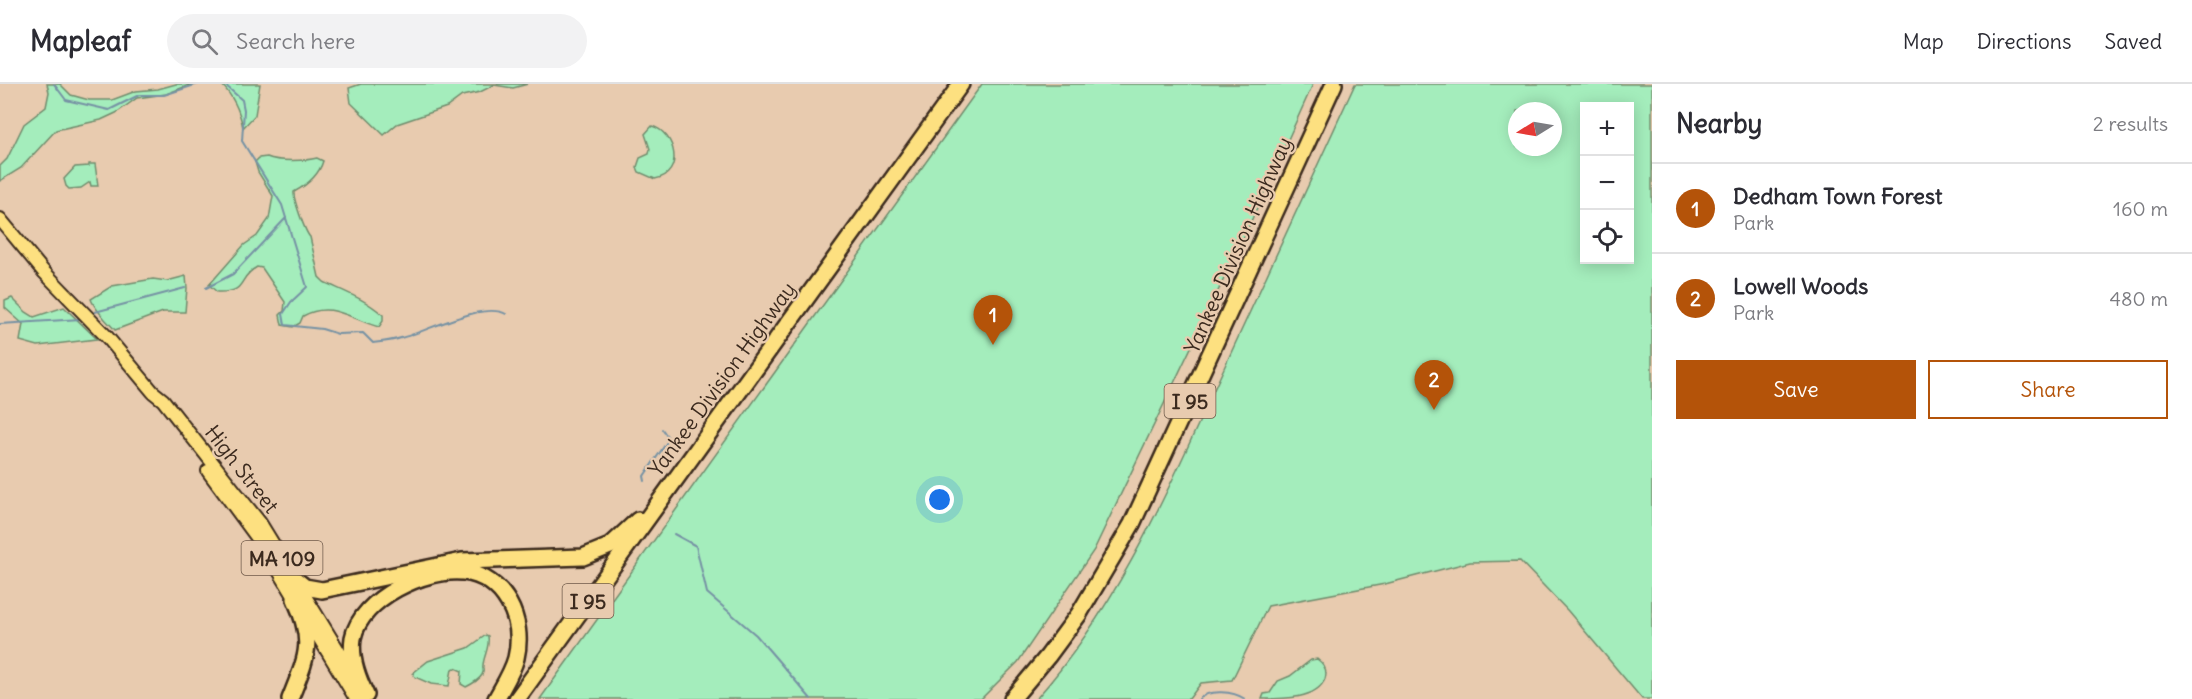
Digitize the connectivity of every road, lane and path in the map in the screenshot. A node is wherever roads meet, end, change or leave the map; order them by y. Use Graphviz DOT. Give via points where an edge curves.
graph roads {
  1 [pos="961,84"];
  2 [pos="1334,84"];
  3 [pos="0,219"];
  4 [pos="153,392"];
  5 [pos="659,502"];
  6 [pos="295,579"];
  7 [pos="295,599"];
  8 [pos="363,698"];
  9 [pos="290,699"];
  10 [pos="495,699"];
  11 [pos="517,699"];
  12 [pos="1012,699"];
  1 -- 5 [label="highway, Yankee Division Highway / I 95"];
  2 -- 12 [label="highway, Yankee Division Highway / I 95" via="1132,525 1079,614"];
  3 -- 4 [label="main road, High Street / MA 109"];
  4 -- 6 [label="main road, High Street / MA 109" via="164,400 250,509"];
  4 -- 7 [label="main road, High Street / MA 109" via="157,405 259,539"];
  5 -- 6 [label="highway" via="610,546 584,557 462,561 322,591 305,587"];
  5 -- 11 [label="highway, Yankee Division Highway / I 95"];
  6 -- 8 [label="main road, High Street / MA 109"];
  7 -- 8 [label="main road, High Street / MA 109"];
  7 -- 9 [label="highway" via="308,643"];
  8 -- 10 [label="highway" via="352,646 366,612 384,597 419,580 462,572 484,578 500,591 516,621 516,657"];
}
